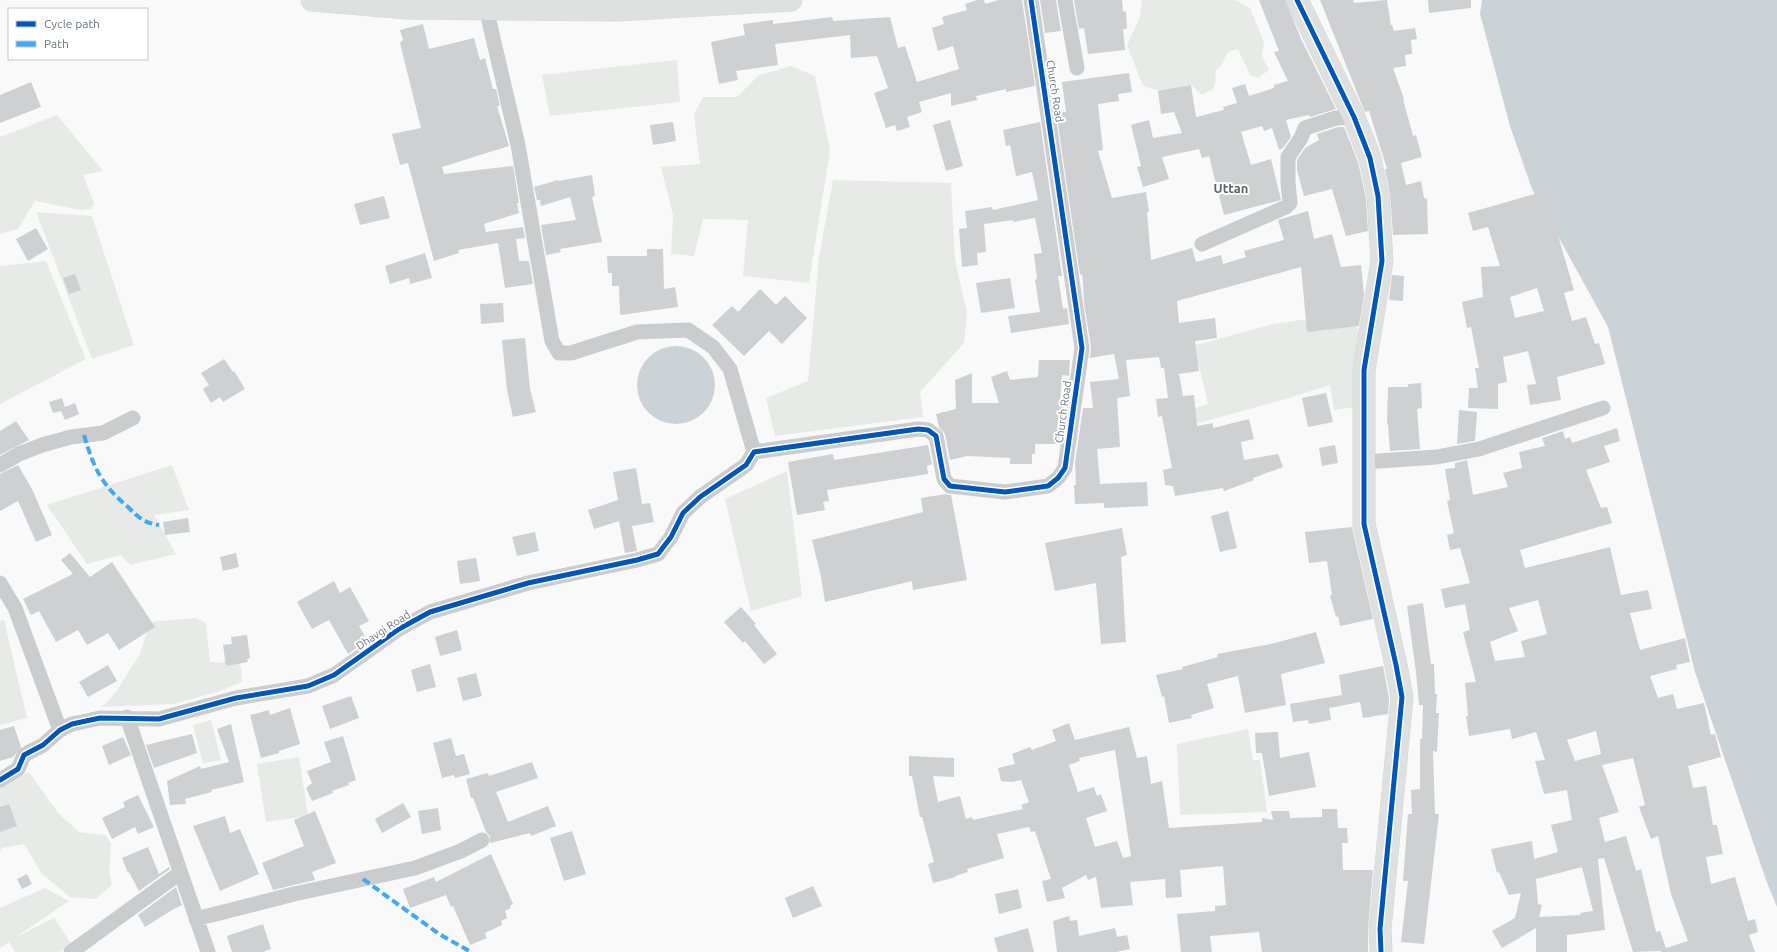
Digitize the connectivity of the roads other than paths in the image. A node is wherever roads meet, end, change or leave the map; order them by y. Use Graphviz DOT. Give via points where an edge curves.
graph roads {
  1 [pos="312,0"];
  2 [pos="791,0"];
  3 [pos="1031,0"];
  4 [pos="1065,0"];
  5 [pos="1297,0"];
  6 [pos="702,3"];
  7 [pos="486,8"];
  8 [pos="1076,68"];
  9 [pos="1354,117"];
  10 [pos="1202,244"];
  11 [pos="1604,408"];
  12 [pos="132,418"];
  13 [pos="754,452"];
  14 [pos="1364,462"];
  15 [pos="0,465"];
  16 [pos="0,583"];
  17 [pos="127,717"];
  18 [pos="60,730"];
  19 [pos="0,780"];
  20 [pos="482,840"];
  21 [pos="180,873"];
  22 [pos="196,919"];
  23 [pos="71,952"];
  24 [pos="208,952"];
  25 [pos="1380,952"];
  1 -- 7 [label="street" via="407,8"];
  2 -- 6 [label="street"];
  3 -- 13 [label="street, Church Road" via="1082,348 1065,468 1048,486 1005,492 950,486 944,479 936,436 928,430 918,429"];
  4 -- 8 [label="street"];
  5 -- 9 [label="street"];
  6 -- 7 [label="street" via="617,10"];
  7 -- 13 [label="street" via="518,145 552,340 559,353 571,353 636,332 688,330 713,347 730,369"];
  9 -- 10 [label="street" via="1336,118 1305,128 1288,157 1290,203 1286,207"];
  9 -- 14 [label="street" via="1370,158 1378,196 1382,261 1364,370"];
  11 -- 14 [label="street" via="1479,449 1437,456"];
  12 -- 15 [label="street" via="103,433 71,437 42,445"];
  13 -- 17 [label="street, Dhavgi Road" via="746,465 700,497 683,513 671,537 658,554 528,583 430,612 399,629 334,675 308,686 236,698 159,718"];
  14 -- 25 [label="street" via="1364,524 1402,697"];
  16 -- 18 [label="street" via="16,608"];
  17 -- 18 [label="street, Dhavgi Road" via="100,718 72,724"];
  17 -- 21 [label="street"];
  18 -- 19 [label="street, Dhavgi Road" via="43,745 24,755 18,769"];
  20 -- 22 [label="street" via="461,851 415,868 294,894"];
  21 -- 22 [label="street"];
  21 -- 23 [label="street"];
  22 -- 24 [label="street"];
}
